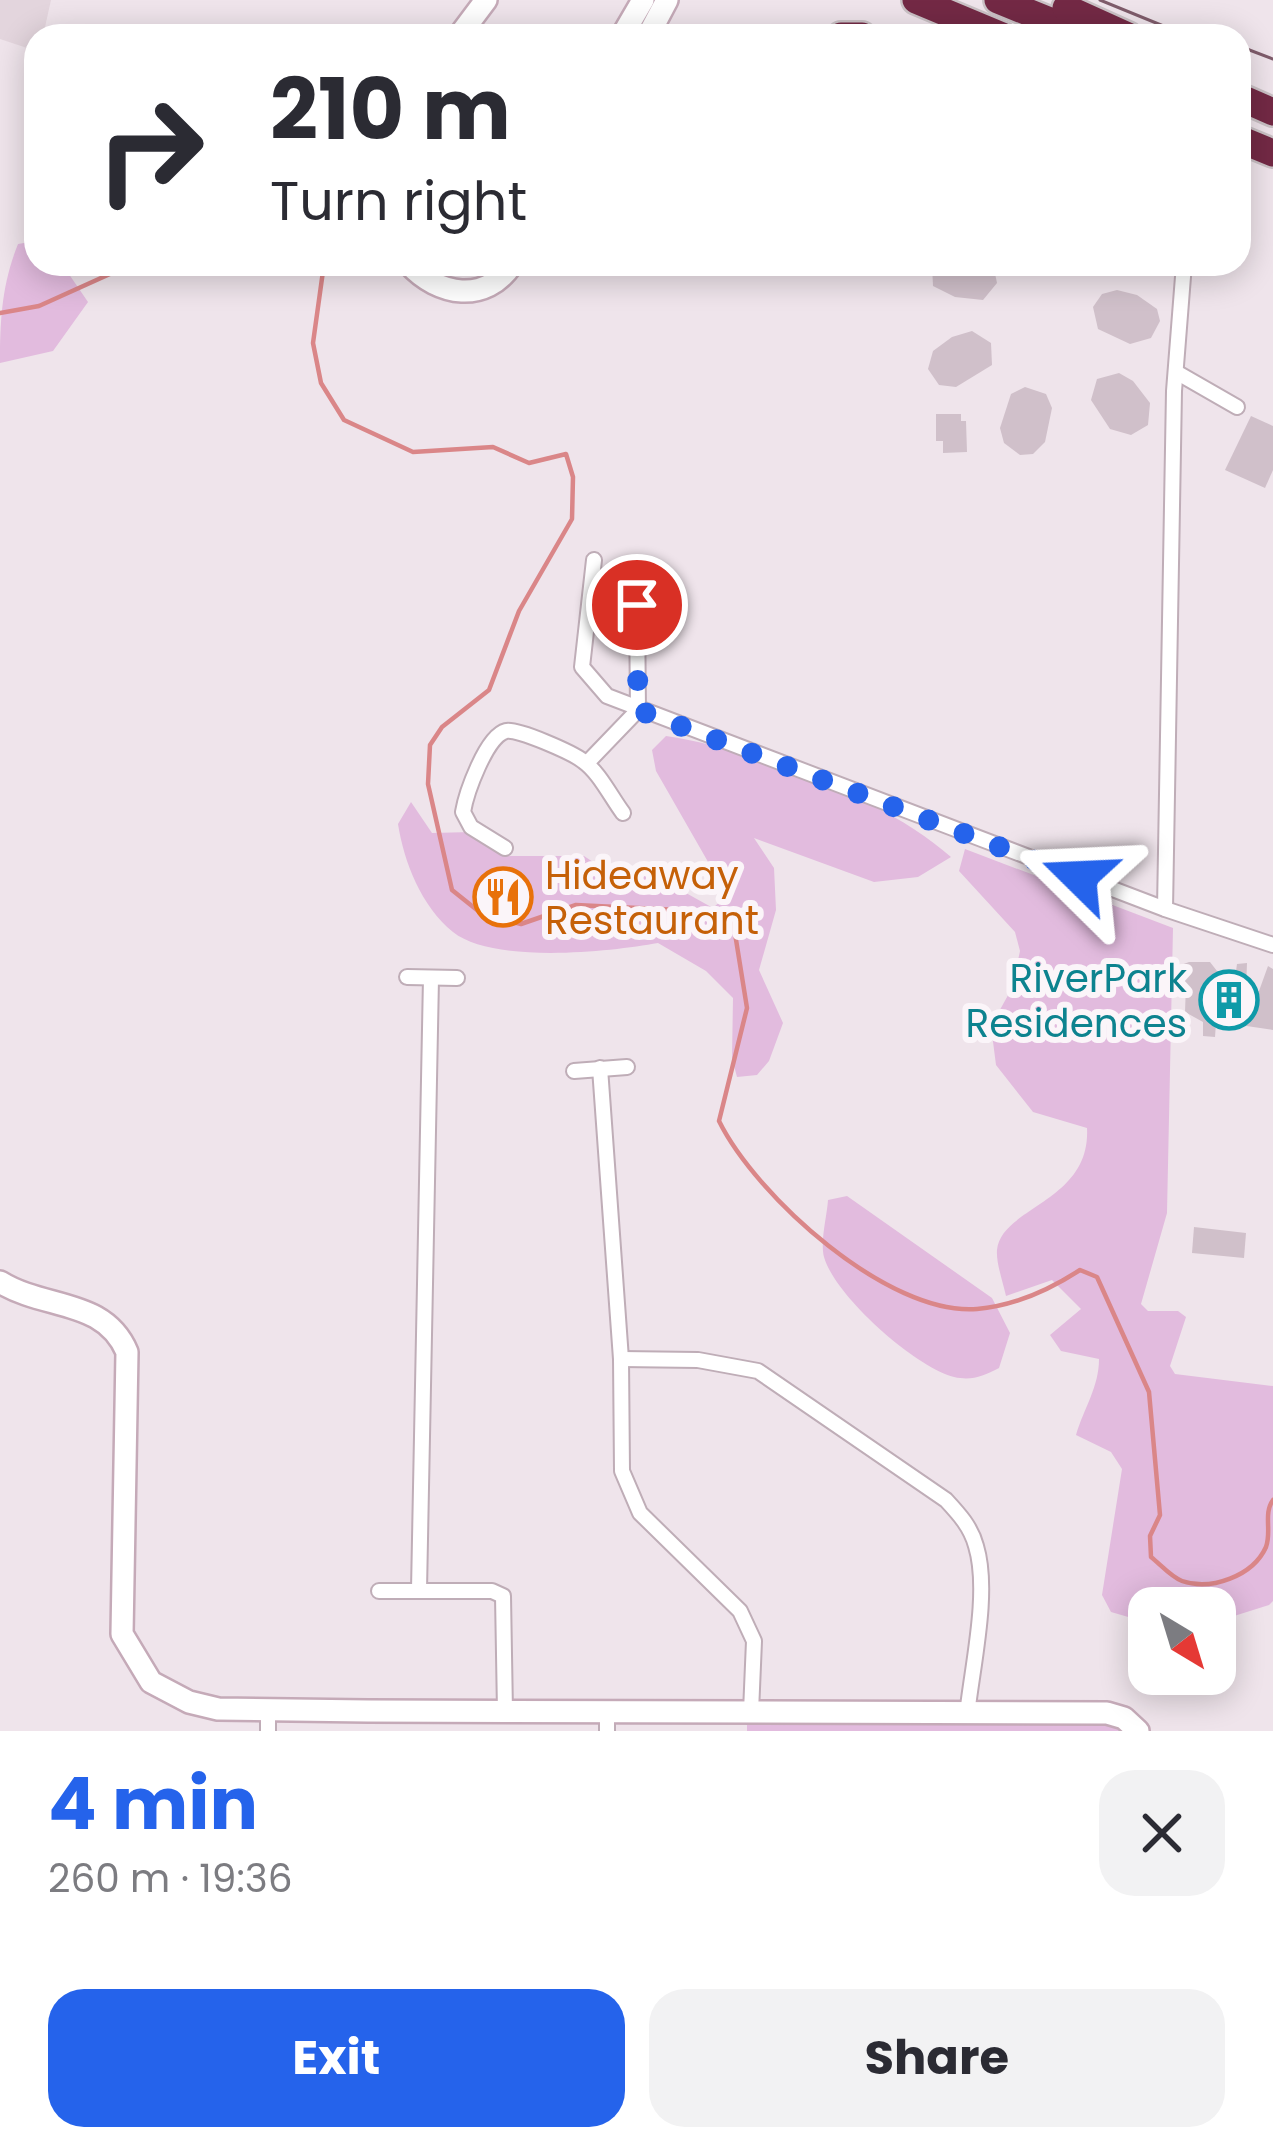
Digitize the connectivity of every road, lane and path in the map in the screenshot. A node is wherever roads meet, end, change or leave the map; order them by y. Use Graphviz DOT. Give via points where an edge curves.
graph roads {
  1 [pos="916,0"];
  2 [pos="998,0"];
  3 [pos="1045,0"];
  4 [pos="973,24"];
  5 [pos="1079,24"];
  6 [pos="1092,24"];
  7 [pos="420,276"];
  8 [pos="499,276"];
  9 [pos="1183,276"];
  10 [pos="1176,372"];
  11 [pos="1237,407"];
  12 [pos="594,560"];
  13 [pos="637,605"];
  14 [pos="638,710"];
  15 [pos="587,763"];
  16 [pos="623,813"];
  17 [pos="505,848"];
  18 [pos="1165,910"];
  19 [pos="1273,946"];
  20 [pos="407,977"];
  21 [pos="431,977"];
  22 [pos="457,978"];
  23 [pos="627,1066"];
  24 [pos="600,1068"];
  25 [pos="574,1071"];
  26 [pos="0,1282"];
  27 [pos="621,1359"];
  28 [pos="419,1590"];
  29 [pos="379,1591"];
  30 [pos="505,1712"];
  31 [pos="751,1712"];
  32 [pos="967,1715"];
  33 [pos="268,1720"];
  34 [pos="607,1721"];
  35 [pos="1138,1731"];
  1 -- 4 [label="highway"];
  2 -- 5 [label="highway"];
  3 -- 6 [label="highway"];
  7 -- 8 [label="street" via="466,292"];
  9 -- 10 [label="street"];
  10 -- 11 [label="street"];
  10 -- 18 [label="street"];
  12 -- 14 [label="street" via="582,667 596,688"];
  13 -- 14 [label="street"];
  14 -- 15 [label="street"];
  14 -- 18 [label="street"];
  15 -- 16 [label="street"];
  15 -- 17 [label="street" via="521,731 495,737 463,812 471,827"];
  18 -- 19 [label="street"];
  20 -- 21 [label="street"];
  21 -- 22 [label="street"];
  21 -- 28 [label="street"];
  23 -- 24 [label="street"];
  24 -- 25 [label="street"];
  24 -- 27 [label="street"];
  26 -- 33 [label="street" via="106,1319 127,1352 122,1634 134,1658 152,1682 189,1702"];
  27 -- 31 [label="street" via="625,1484 647,1522 740,1611 754,1641"];
  27 -- 32 [label="street" via="758,1371 946,1500 978,1550"];
  28 -- 29 [label="street"];
  28 -- 30 [label="street" via="503,1596"];
  30 -- 33 [label="street"];
  30 -- 34 [label="street"];
  31 -- 32 [label="street"];
  31 -- 34 [label="street"];
  32 -- 35 [label="street" via="1107,1713"];
}
